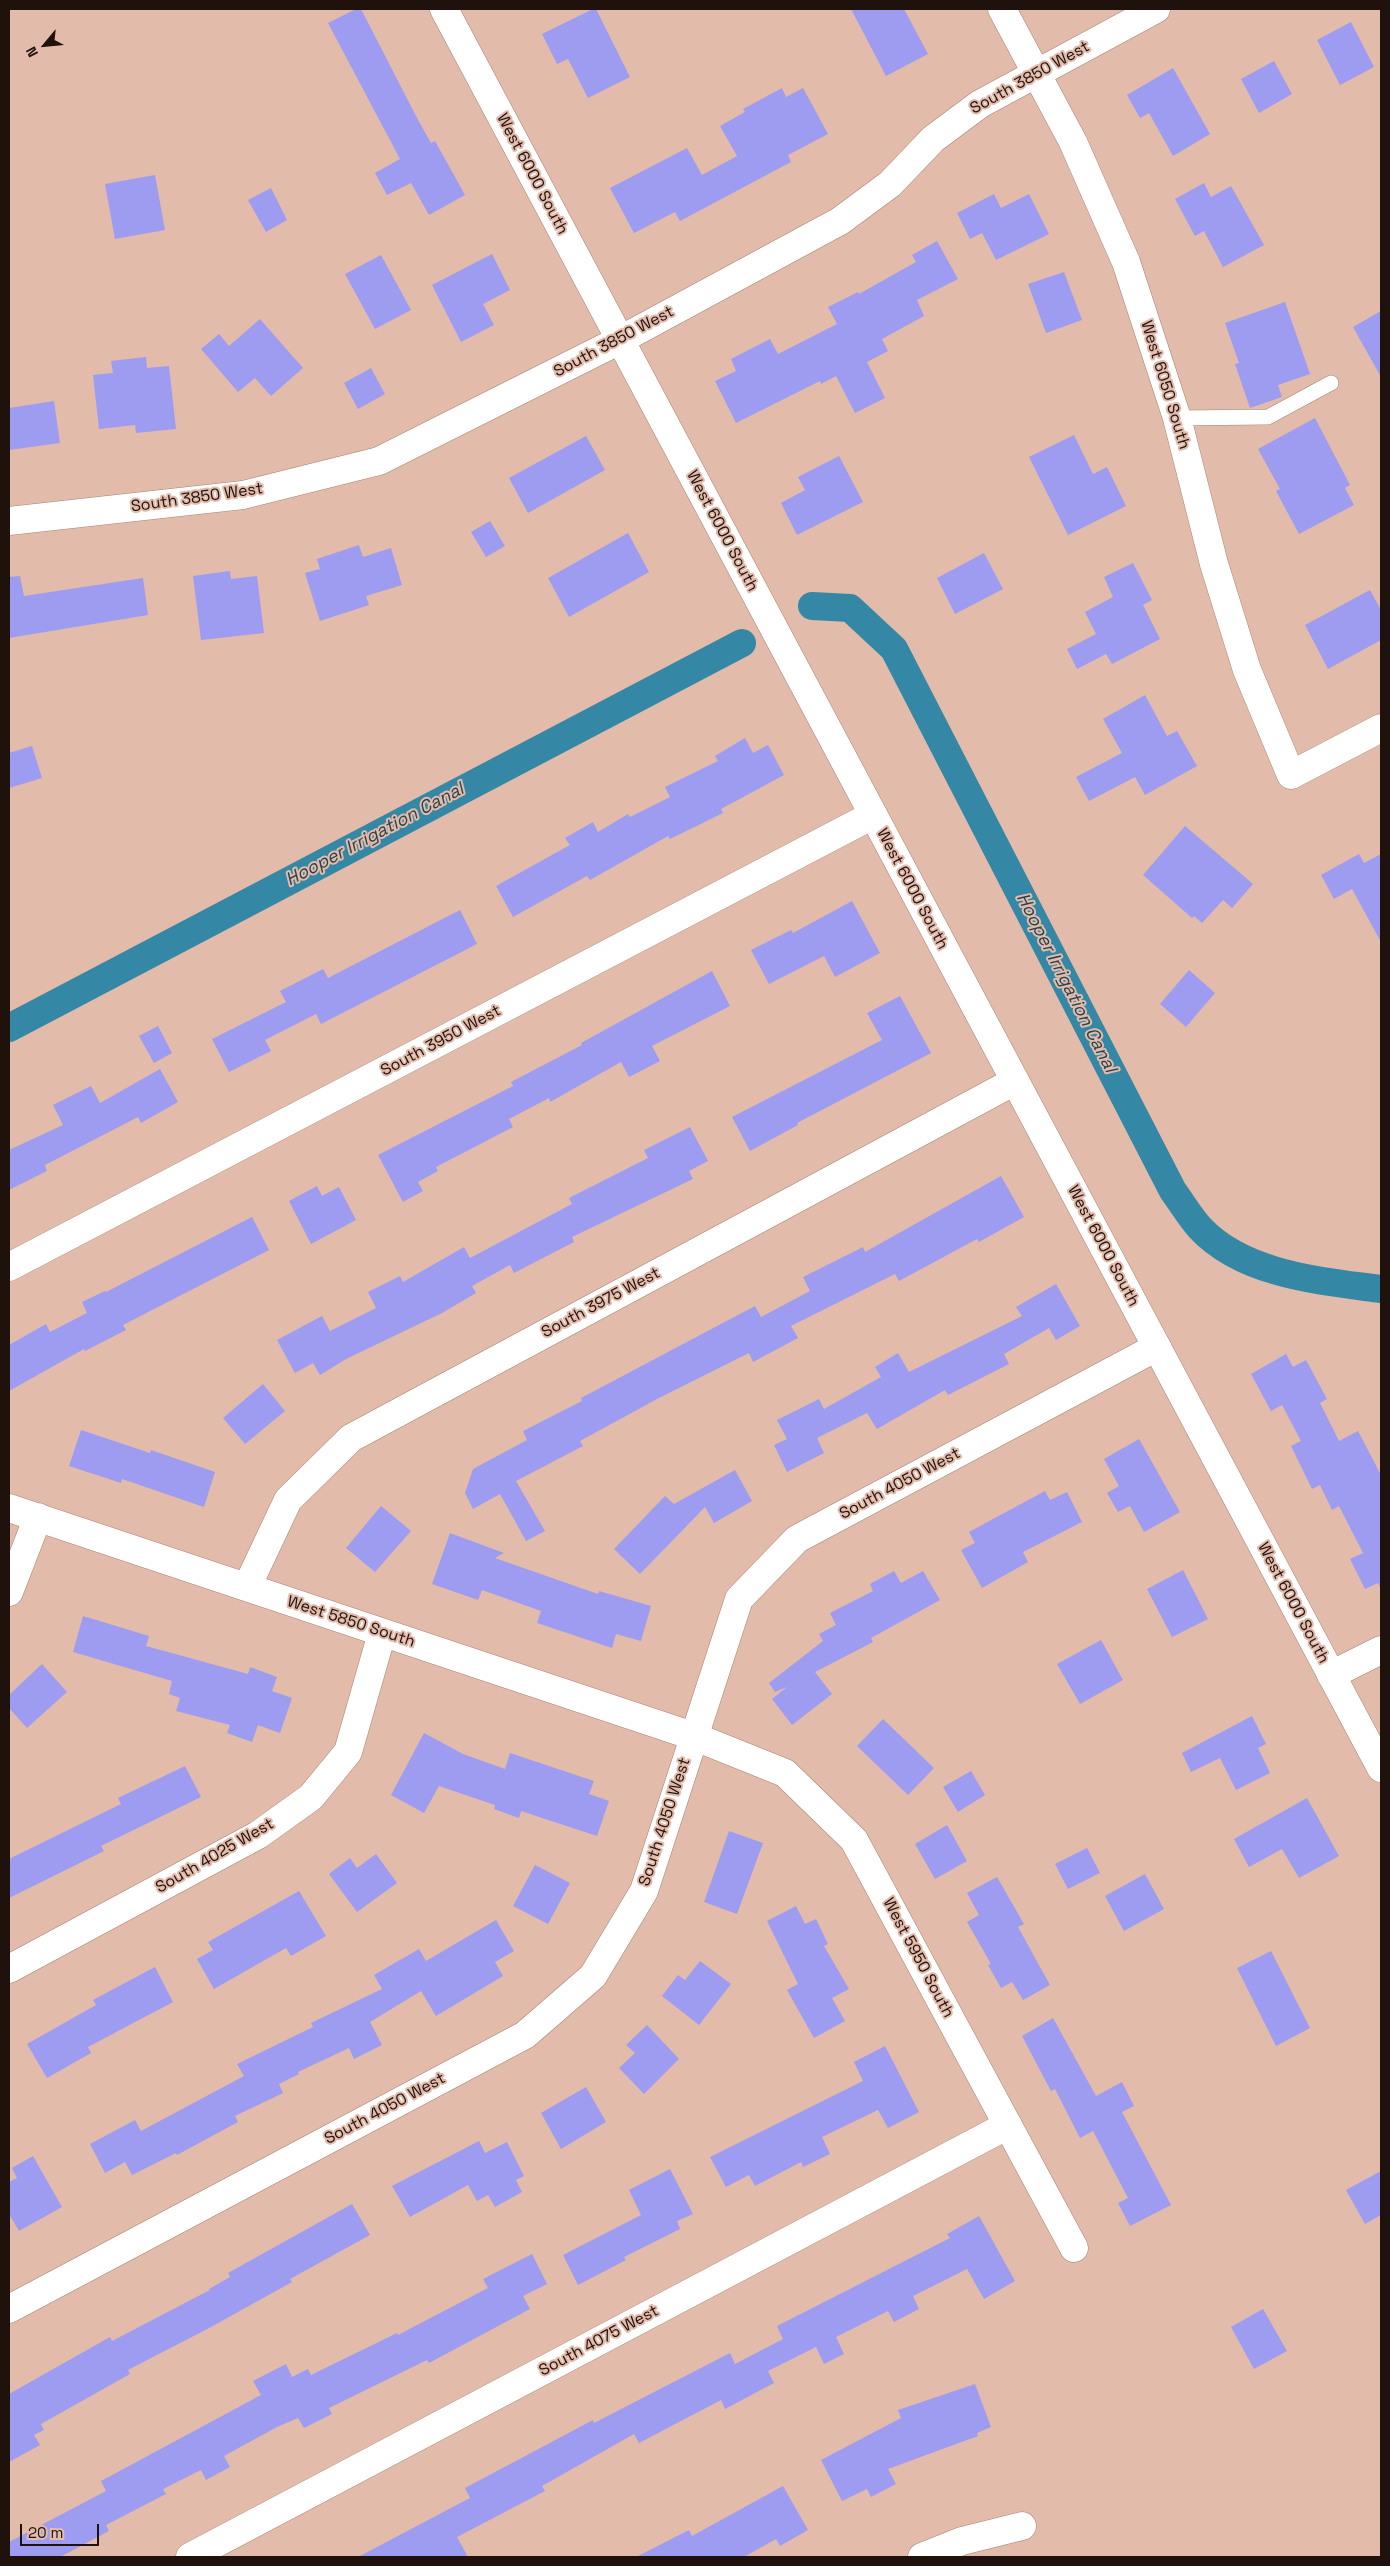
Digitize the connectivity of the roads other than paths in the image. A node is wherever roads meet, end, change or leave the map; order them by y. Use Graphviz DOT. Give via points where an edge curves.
graph roads {
  1 [pos="444,9"];
  2 [pos="1002,9"];
  3 [pos="1156,9"];
  4 [pos="1036,74"];
  5 [pos="620,340"];
  6 [pos="1331,383"];
  7 [pos="1177,418"];
  8 [pos="9,521"];
  9 [pos="1381,728"];
  10 [pos="873,815"];
  11 [pos="1015,1081"];
  12 [pos="9,1267"];
  13 [pos="1157,1347"];
  14 [pos="9,1508"];
  15 [pos="38,1517"];
  16 [pos="247,1587"];
  17 [pos="9,1592"];
  18 [pos="382,1633"];
  19 [pos="1381,1650"];
  20 [pos="1331,1675"];
  21 [pos="693,1736"];
  22 [pos="1381,1768"];
  23 [pos="9,1969"];
  24 [pos="1008,2125"];
  25 [pos="1074,2248"];
  26 [pos="9,2309"];
  27 [pos="1022,2526"];
  28 [pos="190,2557"];
  29 [pos="922,2557"];
  1 -- 5 [label="street, West 6000 South"];
  2 -- 4 [label="street, West 6050 South"];
  3 -- 4 [label="street, South 3850 West"];
  4 -- 5 [label="street, South 3850 West" via="980,104 933,139 890,184 840,221"];
  4 -- 7 [label="street, West 6050 South" via="1073,142 1126,262"];
  5 -- 8 [label="street, South 3850 West" via="379,461 243,495"];
  5 -- 10 [label="street, West 6000 South"];
  6 -- 7 [label="lane" via="1268,417"];
  7 -- 9 [label="street, West 6050 South" via="1214,564 1244,661 1291,775"];
  10 -- 11 [label="street, West 6000 South"];
  10 -- 12 [label="street, South 3950 West"];
  11 -- 13 [label="street, West 6000 South"];
  11 -- 16 [label="street, South 3975 West" via="351,1438 288,1500"];
  13 -- 20 [label="street, West 6000 South"];
  13 -- 21 [label="street, South 4050 West" via="797,1539 739,1599"];
  14 -- 15 [label="street, West 5850 South"];
  15 -- 16 [label="street, West 5850 South"];
  15 -- 17 [label="street"];
  16 -- 18 [label="street, West 5850 South"];
  18 -- 21 [label="street, West 5850 South"];
  18 -- 23 [label="street, South 4025 West" via="348,1752 311,1797 258,1836"];
  19 -- 20 [label="street"];
  20 -- 22 [label="street, West 6000 South"];
  21 -- 24 [label="street, West 5950 South" via="785,1773 854,1840"];
  21 -- 26 [label="street, South 4050 West" via="644,1891 593,1976 525,2035"];
  24 -- 25 [label="street, West 5950 South"];
  24 -- 28 [label="street, South 4075 West"];
  27 -- 29 [label="street" via="962,2541"];
}
